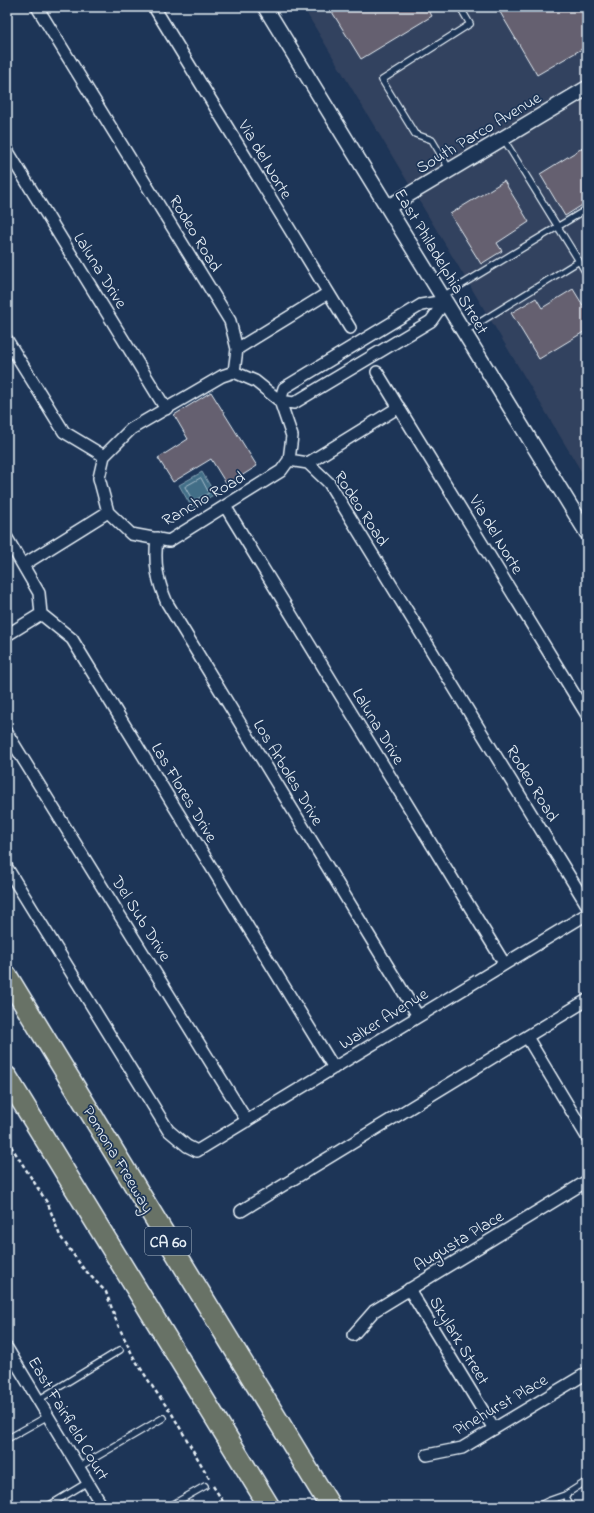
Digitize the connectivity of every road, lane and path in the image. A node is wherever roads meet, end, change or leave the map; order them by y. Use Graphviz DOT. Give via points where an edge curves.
graph roads {
  1 [pos="37,7"];
  2 [pos="154,7"];
  3 [pos="265,7"];
  4 [pos="460,7"];
  5 [pos="587,88"];
  6 [pos="503,138"];
  7 [pos="7,150"];
  8 [pos="450,170"];
  9 [pos="388,207"];
  10 [pos="587,209"];
  11 [pos="557,226"];
  12 [pos="579,261"];
  13 [pos="587,275"];
  14 [pos="328,293"];
  15 [pos="444,299"];
  16 [pos="350,328"];
  17 [pos="464,332"];
  18 [pos="7,340"];
  19 [pos="237,349"];
  20 [pos="234,372"];
  21 [pos="377,372"];
  22 [pos="280,401"];
  23 [pos="399,407"];
  24 [pos="166,409"];
  25 [pos="104,456"];
  26 [pos="289,460"];
  27 [pos="308,463"];
  28 [pos="225,506"];
  29 [pos="108,512"];
  30 [pos="587,533"];
  31 [pos="7,538"];
  32 [pos="157,538"];
  33 [pos="23,565"];
  34 [pos="41,614"];
  35 [pos="7,635"];
  36 [pos="587,715"];
  37 [pos="7,733"];
  38 [pos="7,868"];
  39 [pos="587,905"];
  40 [pos="587,914"];
  41 [pos="504,963"];
  42 [pos="7,976"];
  43 [pos="587,1000"];
  44 [pos="418,1016"];
  45 [pos="527,1037"];
  46 [pos="334,1068"];
  47 [pos="7,1078"];
  48 [pos="247,1121"];
  49 [pos="587,1136"];
  50 [pos="7,1140"];
  51 [pos="587,1181"];
  52 [pos="241,1211"];
  53 [pos="409,1289"];
  54 [pos="354,1335"];
  55 [pos="120,1350"];
  56 [pos="8,1351"];
  57 [pos="587,1373"];
  58 [pos="38,1400"];
  59 [pos="48,1416"];
  60 [pos="163,1418"];
  61 [pos="494,1429"];
  62 [pos="7,1439"];
  63 [pos="426,1456"];
  64 [pos="79,1467"];
  65 [pos="587,1481"];
  66 [pos="88,1482"];
  67 [pos="205,1486"];
  68 [pos="565,1495"];
  69 [pos="48,1506"];
  70 [pos="102,1506"];
  71 [pos="170,1506"];
  72 [pos="226,1506"];
  73 [pos="269,1506"];
  74 [pos="330,1506"];
  75 [pos="538,1506"];
  76 [pos="571,1506"];
  1 -- 19 [label="street, Rodeo Road" via="230,321"];
  2 -- 14 [label="street, Via del Norte"];
  3 -- 9 [label="street, East Philadelphia Street"];
  4 -- 8 [label="lane" via="470,24 382,80 415,134 432,140"];
  5 -- 6 [label="street, South Parco Avenue"];
  6 -- 8 [label="street, South Parco Avenue"];
  6 -- 11 [label="lane"];
  7 -- 24 [label="street, Laluna Drive"];
  8 -- 9 [label="street, South Parco Avenue"];
  9 -- 15 [label="street, East Philadelphia Street"];
  10 -- 11 [label="lane"];
  11 -- 12 [label="lane"];
  11 -- 15 [label="lane"];
  12 -- 13 [label="lane"];
  12 -- 17 [label="lane"];
  14 -- 16 [label="street, Via del Norte"];
  14 -- 19 [label="street"];
  15 -- 17 [label="street, East Philadelphia Street"];
  15 -- 22 [label="street" via="421,305 284,388"];
  15 -- 22 [label="street" via="431,321 294,403"];
  17 -- 30 [label="street, East Philadelphia Street"];
  18 -- 25 [label="street" via="64,432"];
  19 -- 20 [label="street, Rodeo Road"];
  20 -- 22 [label="street" via="255,381"];
  20 -- 24 [label="street" via="222,376"];
  21 -- 23 [label="street, Via del Norte"];
  22 -- 26 [label="street" via="292,436"];
  23 -- 27 [label="street"];
  23 -- 36 [label="street, Via del Norte"];
  24 -- 25 [label="street" via="131,428"];
  25 -- 29 [label="street" via="99,478"];
  26 -- 27 [label="street"];
  26 -- 28 [label="street, Rancho Road" via="281,471"];
  27 -- 39 [label="street, Rodeo Road" via="330,483"];
  28 -- 32 [label="street, Rancho Road" via="169,541"];
  28 -- 41 [label="street, Laluna Drive"];
  29 -- 32 [label="street, Rancho Road" via="131,534"];
  29 -- 33 [label="street"];
  31 -- 33 [label="street"];
  32 -- 44 [label="street, Los Arboles Drive" via="155,560 158,583 167,604"];
  33 -- 34 [label="street" via="39,593"];
  34 -- 35 [label="street"];
  34 -- 46 [label="street, Las Flores Drive" via="72,639"];
  37 -- 48 [label="street, Del Sub Drive"];
  38 -- 48 [label="street, Walker Avenue" via="168,1130 197,1152"];
  40 -- 41 [label="street, Walker Avenue"];
  41 -- 44 [label="street, Walker Avenue"];
  42 -- 74 [label="highway, Pomona Freeway / CA 60"];
  43 -- 45 [label="street"];
  44 -- 46 [label="street, Walker Avenue"];
  45 -- 49 [label="street"];
  45 -- 52 [label="street"];
  46 -- 48 [label="street, Walker Avenue"];
  47 -- 73 [label="highway, CA 60"];
  50 -- 72 [label="path" via="48,1204 60,1236 83,1268 106,1292 134,1358 172,1414"];
  51 -- 53 [label="street, Augusta Place"];
  53 -- 54 [label="street, Augusta Place" via="374,1311"];
  53 -- 61 [label="street, Skylark Street"];
  55 -- 58 [label="lane"];
  56 -- 58 [label="street, East Fairfield Court"];
  57 -- 61 [label="street, Pinehurst Place"];
  58 -- 59 [label="street, East Fairfield Court"];
  59 -- 62 [label="lane"];
  59 -- 64 [label="street, East Fairfield Court"];
  60 -- 64 [label="lane"];
  61 -- 63 [label="street, Pinehurst Place" via="462,1448"];
  64 -- 66 [label="street, East Fairfield Court"];
  65 -- 68 [label="lane"];
  66 -- 69 [label="lane"];
  66 -- 70 [label="street, East Fairfield Court"];
  67 -- 71 [label="lane"];
  68 -- 75 [label="lane"];
  68 -- 76 [label="lane"];
}
